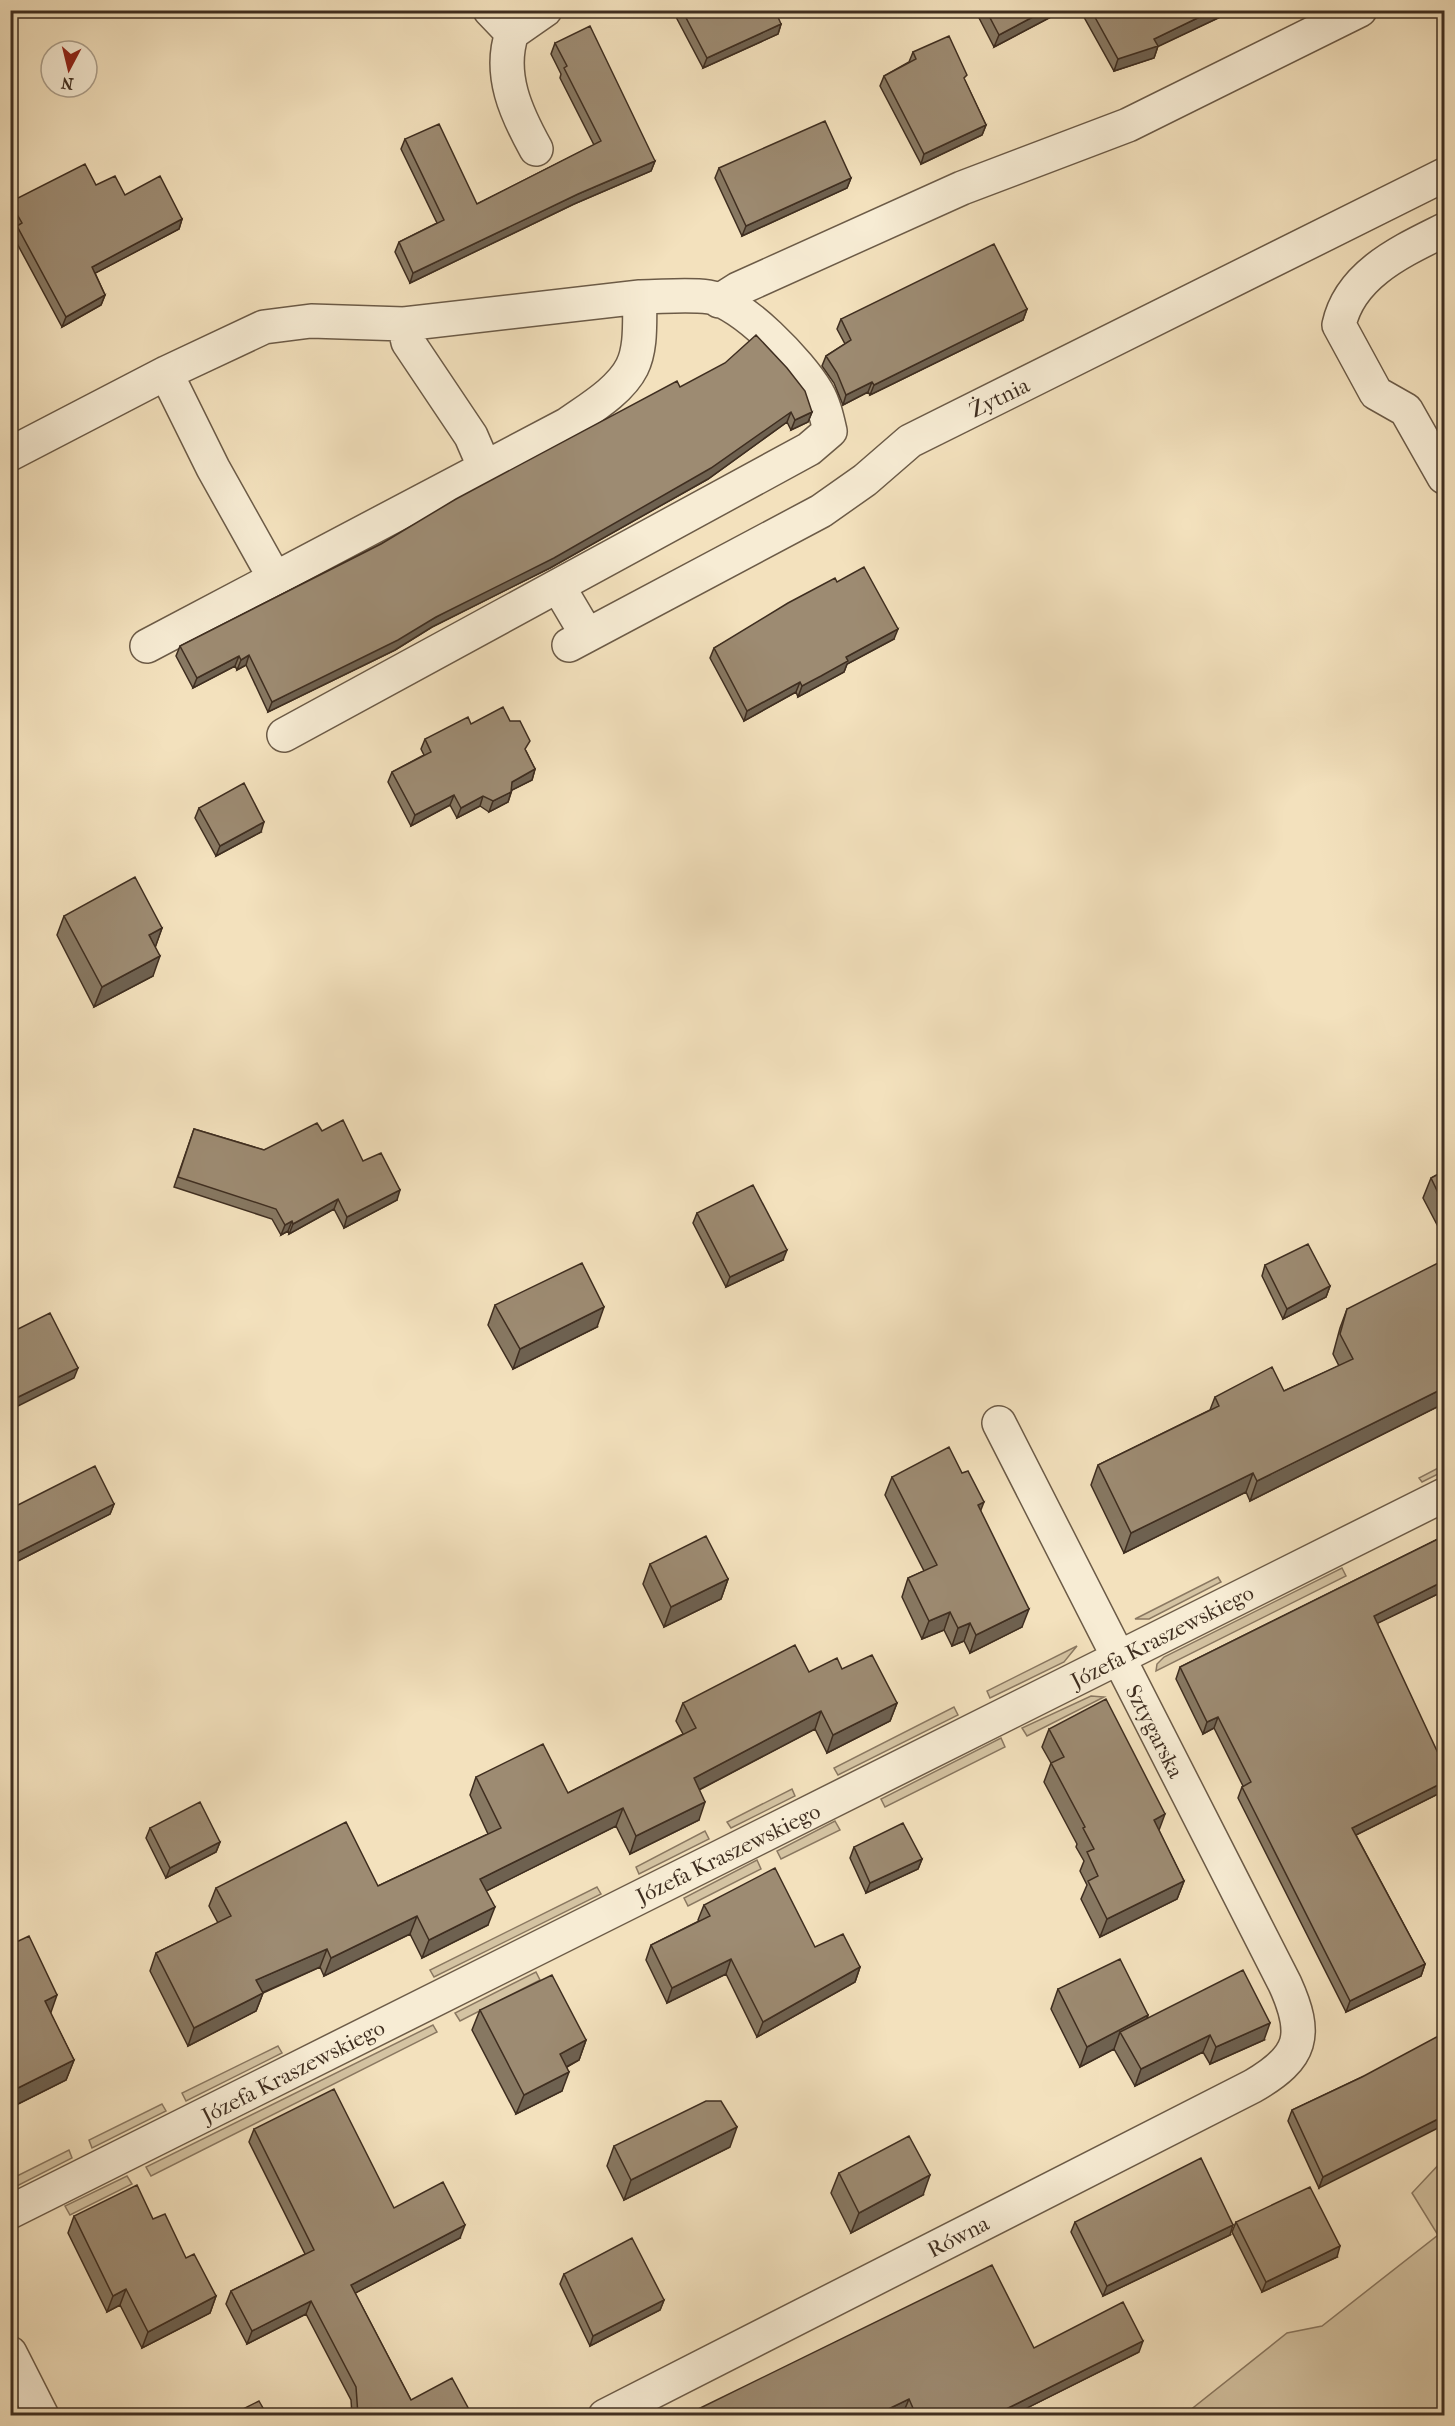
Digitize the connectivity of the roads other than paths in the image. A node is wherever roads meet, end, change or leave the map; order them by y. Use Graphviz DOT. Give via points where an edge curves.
graph roads {
  1 [pos="490,10"];
  2 [pos="545,10"];
  3 [pos="1360,10"];
  4 [pos="512,33"];
  5 [pos="536,149"];
  6 [pos="1444,175"];
  7 [pos="1444,230"];
  8 [pos="640,297"];
  9 [pos="718,301"];
  10 [pos="404,324"];
  11 [pos="166,373"];
  12 [pos="10,454"];
  13 [pos="484,466"];
  14 [pos="1444,477"];
  15 [pos="274,577"];
  16 [pos="558,586"];
  17 [pos="147,646"];
  18 [pos="284,735"];
  19 [pos="999,1423"];
  20 [pos="1444,1495"];
  21 [pos="1118,1659"];
  22 [pos="1298,2043"];
  23 [pos="10,2212"];
  24 [pos="10,2353"];
  25 [pos="42,2415"];
  26 [pos="606,2415"];
  1 -- 4 [label="street"];
  2 -- 4 [label="street"];
  3 -- 9 [label="street" via="1128,125 962,188"];
  4 -- 5 [label="street" via="506,51 509,89"];
  6 -- 16 [label="street, Żytnia" via="910,441 821,511 578,640"];
  7 -- 14 [label="street" via="1390,256 1363,281 1342,309 1339,325 1376,393 1406,410"];
  8 -- 9 [label="street" via="710,297"];
  8 -- 10 [label="street"];
  8 -- 13 [label="street" via="637,351 625,378 568,424"];
  9 -- 16 [label="street" via="745,314 817,391 830,431 808,449"];
  10 -- 11 [label="street" via="311,321 264,327"];
  10 -- 13 [label="street" via="412,350 471,436"];
  11 -- 12 [label="street"];
  11 -- 15 [label="street"];
  13 -- 15 [label="street"];
  15 -- 17 [label="street"];
  16 -- 18 [label="street"];
  19 -- 21 [label="street, Sztygarska"];
  20 -- 21 [label="street, Józefa Kraszewskiego"];
  21 -- 22 [label="street, Sztygarska" via="1286,1984 1298,2017"];
  21 -- 23 [label="street, Józefa Kraszewskiego"];
  22 -- 26 [label="street, Równa" via="1286,2064 1253,2086"];
  24 -- 25 [label="street"];
}
